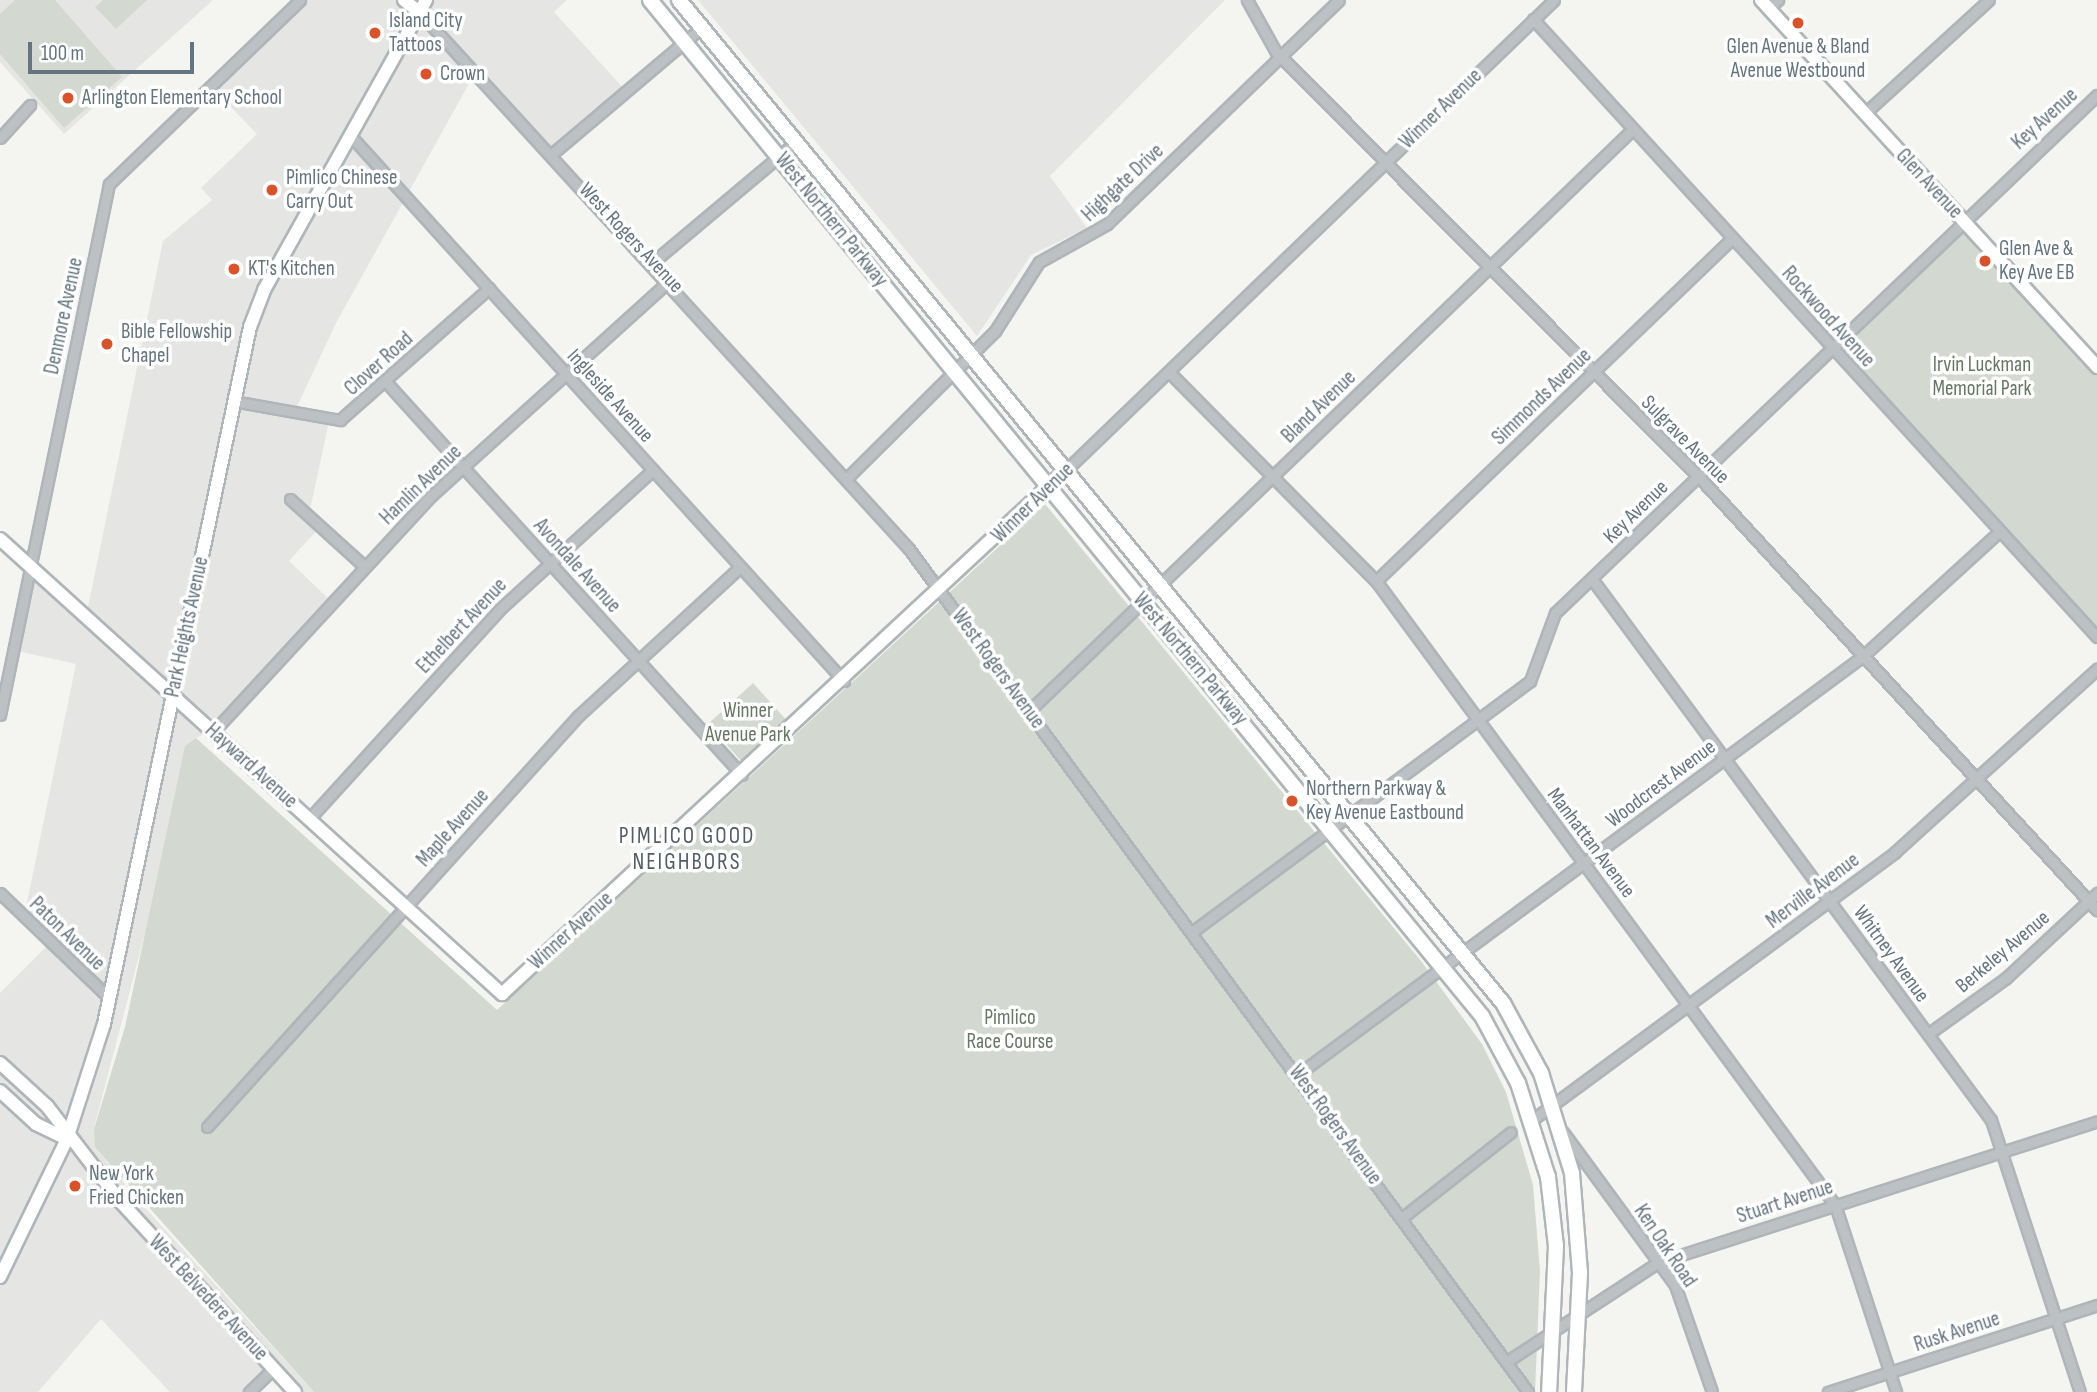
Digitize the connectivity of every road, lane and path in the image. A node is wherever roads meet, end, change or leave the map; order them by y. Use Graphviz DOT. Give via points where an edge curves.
graph roads {
  1 [pos="300,0"];
  2 [pos="404,0"];
  3 [pos="426,0"];
  4 [pos="650,0"];
  5 [pos="679,0"];
  6 [pos="1247,0"];
  7 [pos="1339,0"];
  8 [pos="1554,0"];
  9 [pos="1989,0"];
  10 [pos="1769,3"];
  11 [pos="419,12"];
  12 [pos="1534,19"];
  13 [pos="702,27"];
  14 [pos="685,42"];
  15 [pos="1281,56"];
  16 [pos="2097,95"];
  17 [pos="30,105"];
  18 [pos="1864,114"];
  19 [pos="1633,129"];
  20 [pos="349,134"];
  21 [pos="0,138"];
  22 [pos="796,142"];
  23 [pos="553,153"];
  24 [pos="779,157"];
  25 [pos="1384,163"];
  26 [pos="1961,219"];
  27 [pos="1732,238"];
  28 [pos="653,262"];
  29 [pos="1487,270"];
  30 [pos="670,280"];
  31 [pos="489,288"];
  32 [pos="1830,346"];
  33 [pos="973,356"];
  34 [pos="2097,367"];
  35 [pos="955,372"];
  36 [pos="1169,372"];
  37 [pos="566,373"];
  38 [pos="1593,373"];
  39 [pos="386,382"];
  40 [pos="233,401"];
  41 [pos="464,467"];
  42 [pos="1067,469"];
  43 [pos="653,470"];
  44 [pos="1698,476"];
  45 [pos="847,478"];
  46 [pos="1271,478"];
  47 [pos="1049,488"];
  48 [pos="290,499"];
  49 [pos="2000,531"];
  50 [pos="0,540"];
  51 [pos="551,563"];
  52 [pos="364,566"];
  53 [pos="30,567"];
  54 [pos="740,567"];
  55 [pos="1592,579"];
  56 [pos="1376,581"];
  57 [pos="1161,584"];
  58 [pos="941,592"];
  59 [pos="1143,601"];
  60 [pos="2097,637"];
  61 [pos="1863,656"];
  62 [pos="638,661"];
  63 [pos="2097,669"];
  64 [pos="844,681"];
  65 [pos="173,695"];
  66 [pos="1029,711"];
  67 [pos="0,715"];
  68 [pos="1477,720"];
  69 [pos="213,732"];
  70 [pos="1725,758"];
  71 [pos="742,775"];
  72 [pos="1977,779"];
  73 [pos="1351,815"];
  74 [pos="309,818"];
  75 [pos="1332,830"];
  76 [pos="1584,863"];
  77 [pos="0,893"];
  78 [pos="2097,893"];
  79 [pos="1830,901"];
  80 [pos="2089,901"];
  81 [pos="405,907"];
  82 [pos="2097,910"];
  83 [pos="1192,932"];
  84 [pos="1463,950"];
  85 [pos="1443,965"];
  86 [pos="502,994"];
  87 [pos="110,999"];
  88 [pos="1689,1005"];
  89 [pos="1928,1034"];
  90 [pos="0,1063"];
  91 [pos="1297,1075"];
  92 [pos="0,1091"];
  93 [pos="1554,1105"];
  94 [pos="1532,1120"];
  95 [pos="2097,1121"];
  96 [pos="207,1127"];
  97 [pos="1511,1132"];
  98 [pos="1563,1132"];
  99 [pos="67,1139"];
  100 [pos="2004,1150"];
  101 [pos="1835,1205"];
  102 [pos="1403,1217"];
  103 [pos="1659,1262"];
  104 [pos="0,1277"];
  105 [pos="2097,1306"];
  106 [pos="1578,1310"];
  107 [pos="2056,1318"];
  108 [pos="1553,1329"];
  109 [pos="1506,1362"];
  110 [pos="273,1369"];
  111 [pos="1890,1372"];
  112 [pos="249,1392"];
  113 [pos="295,1392"];
  114 [pos="1528,1392"];
  115 [pos="1549,1392"];
  116 [pos="1574,1392"];
  117 [pos="1712,1392"];
  118 [pos="1828,1392"];
  119 [pos="1896,1392"];
  120 [pos="2080,1392"];
  1 -- 53 [label="street, Denmore Avenue" via="109,184"];
  2 -- 11 [label="street, West Rogers Avenue"];
  3 -- 11 [label="street, Park Heights Avenue"];
  4 -- 14 [label="main road, West Northern Parkway"];
  5 -- 13 [label="main road, West Northern Parkway"];
  6 -- 15 [label="street, Sulgrave Avenue"];
  7 -- 15 [label="street, Highgate Drive"];
  8 -- 12 [label="street, Winner Avenue"];
  9 -- 18 [label="street"];
  10 -- 18 [label="street, Glen Avenue"];
  11 -- 20 [label="street, Park Heights Avenue"];
  11 -- 23 [label="street, West Rogers Avenue"];
  12 -- 19 [label="street, Rockwood Avenue"];
  12 -- 25 [label="street, Winner Avenue"];
  13 -- 14 [label="street"];
  13 -- 22 [label="main road, West Northern Parkway"];
  14 -- 23 [label="street"];
  14 -- 24 [label="main road, West Northern Parkway"];
  15 -- 25 [label="street, Sulgrave Avenue"];
  15 -- 33 [label="street, Highgate Drive" via="1107,225 1031,270 1003,320"];
  16 -- 26 [label="street, Key Avenue"];
  17 -- 21 [label="street"];
  18 -- 26 [label="street, Glen Avenue"];
  19 -- 27 [label="street, Rockwood Avenue"];
  19 -- 29 [label="street, Bland Avenue"];
  20 -- 31 [label="street, Ingleside Avenue"];
  20 -- 40 [label="street, Park Heights Avenue" via="264,290"];
  22 -- 24 [label="street"];
  22 -- 33 [label="main road, West Northern Parkway"];
  23 -- 28 [label="street, West Rogers Avenue"];
  24 -- 28 [label="street"];
  24 -- 35 [label="main road, West Northern Parkway"];
  25 -- 29 [label="street, Sulgrave Avenue"];
  25 -- 36 [label="street, Winner Avenue"];
  26 -- 32 [label="street, Key Avenue"];
  26 -- 34 [label="street, Glen Avenue"];
  27 -- 32 [label="street, Rockwood Avenue"];
  27 -- 38 [label="street, Simmonds Avenue"];
  28 -- 30 [label="street, West Rogers Avenue"];
  29 -- 38 [label="street, Sulgrave Avenue"];
  29 -- 46 [label="street, Bland Avenue"];
  30 -- 37 [label="street, Hamlin Avenue"];
  30 -- 45 [label="street, West Rogers Avenue"];
  31 -- 37 [label="street, Ingleside Avenue"];
  31 -- 39 [label="street, Clover Road"];
  32 -- 44 [label="street, Key Avenue"];
  32 -- 49 [label="street, Rockwood Avenue"];
  33 -- 35 [label="street, Highgate Drive"];
  33 -- 42 [label="main road, West Northern Parkway"];
  35 -- 45 [label="street, Highgate Drive"];
  35 -- 47 [label="main road, West Northern Parkway"];
  36 -- 42 [label="street, Winner Avenue"];
  36 -- 46 [label="street, Manhattan Avenue"];
  37 -- 41 [label="street, Hamlin Avenue"];
  37 -- 43 [label="street, Ingleside Avenue"];
  38 -- 44 [label="street, Sulgrave Avenue"];
  38 -- 56 [label="street, Simmonds Avenue"];
  39 -- 40 [label="street, Clover Road" via="335,421"];
  39 -- 41 [label="street, Avondale Avenue"];
  40 -- 65 [label="street, Park Heights Avenue"];
  41 -- 51 [label="street, Avondale Avenue"];
  41 -- 52 [label="street, Hamlin Avenue"];
  42 -- 47 [label="street, Winner Avenue"];
  42 -- 57 [label="main road, West Northern Parkway"];
  43 -- 51 [label="street, Ethelbert Avenue"];
  43 -- 54 [label="street, Ingleside Avenue"];
  44 -- 55 [label="street, Key Avenue"];
  44 -- 61 [label="street, Sulgrave Avenue"];
  45 -- 58 [label="street, West Rogers Avenue"];
  46 -- 56 [label="street, Manhattan Avenue"];
  46 -- 57 [label="street, Bland Avenue"];
  47 -- 58 [label="street, Winner Avenue"];
  47 -- 59 [label="main road, West Northern Parkway"];
  48 -- 52 [label="street"];
  49 -- 60 [label="street, Rockwood Avenue"];
  49 -- 61 [label="street, Woodcrest Avenue"];
  50 -- 53 [label="street, Hayward Avenue"];
  51 -- 62 [label="street, Avondale Avenue"];
  51 -- 74 [label="street, Ethelbert Avenue" via="500,609"];
  52 -- 69 [label="street, Hamlin Avenue"];
  53 -- 65 [label="street, Hayward Avenue"];
  53 -- 67 [label="street, Denmore Avenue"];
  54 -- 62 [label="street, Maple Avenue"];
  54 -- 64 [label="street, Ingleside Avenue"];
  55 -- 68 [label="street, Key Avenue" via="1551,619 1534,676"];
  55 -- 70 [label="street, Whitney Avenue"];
  56 -- 68 [label="street, Manhattan Avenue"];
  57 -- 59 [label="street, Bland Avenue"];
  57 -- 73 [label="main road, West Northern Parkway"];
  58 -- 64 [label="street, Winner Avenue"];
  58 -- 66 [label="street, West Rogers Avenue"];
  59 -- 66 [label="street, Bland Avenue"];
  59 -- 75 [label="main road, West Northern Parkway"];
  61 -- 70 [label="street, Woodcrest Avenue"];
  61 -- 72 [label="street, Sulgrave Avenue"];
  62 -- 71 [label="street, Avondale Avenue"];
  62 -- 81 [label="street, Maple Avenue" via="578,716"];
  63 -- 72 [label="street, Merville Avenue"];
  64 -- 71 [label="street, Winner Avenue"];
  65 -- 69 [label="street, Hayward Avenue"];
  65 -- 87 [label="street, Park Heights Avenue"];
  66 -- 83 [label="street, West Rogers Avenue"];
  68 -- 73 [label="street, Key Avenue"];
  68 -- 76 [label="street, Manhattan Avenue"];
  69 -- 74 [label="street, Hayward Avenue"];
  70 -- 76 [label="street, Woodcrest Avenue"];
  70 -- 79 [label="street, Whitney Avenue"];
  71 -- 86 [label="street, Winner Avenue"];
  72 -- 79 [label="street, Merville Avenue"];
  72 -- 80 [label="street, Sulgrave Avenue"];
  73 -- 75 [label="street, Key Avenue"];
  73 -- 84 [label="main road, West Northern Parkway"];
  74 -- 81 [label="street, Hayward Avenue"];
  75 -- 83 [label="street, Key Avenue"];
  75 -- 85 [label="main road, West Northern Parkway"];
  76 -- 84 [label="street, Woodcrest Avenue"];
  76 -- 88 [label="street, Manhattan Avenue"];
  77 -- 87 [label="street, Paton Avenue"];
  78 -- 80 [label="street, Berkeley Avenue"];
  79 -- 88 [label="street, Merville Avenue"];
  79 -- 89 [label="street, Whitney Avenue"];
  80 -- 82 [label="street, Sulgrave Avenue"];
  80 -- 89 [label="street, Berkeley Avenue" via="2006,978"];
  81 -- 86 [label="street, Hayward Avenue"];
  81 -- 96 [label="street, Maple Avenue"];
  83 -- 91 [label="street, West Rogers Avenue"];
  84 -- 85 [label="street, Woodcrest Avenue"];
  84 -- 93 [label="main road, West Northern Parkway" via="1516,1023"];
  85 -- 91 [label="street, Woodcrest Avenue"];
  85 -- 94 [label="main road, West Northern Parkway" via="1494,1036"];
  87 -- 99 [label="street, Park Heights Avenue"];
  88 -- 93 [label="street, Merville Avenue"];
  88 -- 101 [label="street, Manhattan Avenue"];
  89 -- 100 [label="street, Whitney Avenue" via="1991,1120"];
  90 -- 99 [label="street, West Belvedere Avenue" via="47,1106"];
  91 -- 102 [label="street, West Rogers Avenue"];
  92 -- 99 [label="street, West Belvedere Avenue" via="36,1124"];
  93 -- 94 [label="street, Merville Avenue"];
  93 -- 98 [label="main road, West Northern Parkway"];
  94 -- 108 [label="main road, West Northern Parkway" via="1553,1216"];
  95 -- 100 [label="street, Stuart Avenue"];
  97 -- 102 [label="street"];
  98 -- 103 [label="street, Ken Oak Road"];
  98 -- 106 [label="main road, West Northern Parkway" via="1578,1213"];
  99 -- 104 [label="street, Park Heights Avenue"];
  99 -- 110 [label="street, West Belvedere Avenue"];
  100 -- 101 [label="street, Stuart Avenue"];
  100 -- 107 [label="street, Whitney Avenue"];
  101 -- 103 [label="street, Stuart Avenue"];
  101 -- 111 [label="street, Manhattan Avenue"];
  102 -- 109 [label="street, West Rogers Avenue"];
  103 -- 106 [label="street, Stuart Avenue"];
  103 -- 117 [label="street, Ken Oak Road" via="1678,1291"];
  105 -- 107 [label="street, Rusk Avenue"];
  106 -- 108 [label="street, Stuart Avenue"];
  106 -- 116 [label="main road, West Northern Parkway"];
  107 -- 111 [label="street, Rusk Avenue"];
  107 -- 120 [label="street, Whitney Avenue"];
  108 -- 109 [label="street, Stuart Avenue"];
  108 -- 115 [label="main road, West Northern Parkway"];
  109 -- 114 [label="street, West Rogers Avenue"];
  110 -- 112 [label="street"];
  110 -- 113 [label="street, West Belvedere Avenue"];
  111 -- 118 [label="street, Rusk Avenue"];
  111 -- 119 [label="street, Manhattan Avenue"];
}
